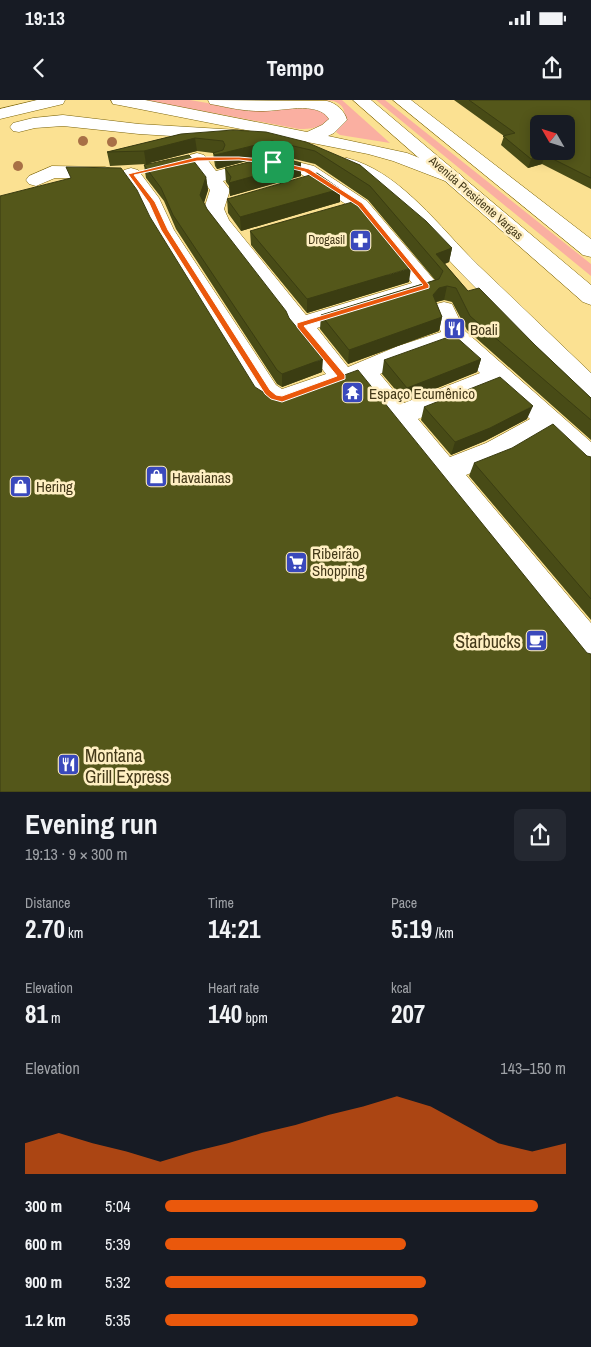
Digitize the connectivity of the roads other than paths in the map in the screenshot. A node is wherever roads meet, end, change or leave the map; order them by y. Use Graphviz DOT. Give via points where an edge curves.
graph roads {
  1 [pos="22,100"];
  2 [pos="57,100"];
  3 [pos="119,100"];
  4 [pos="214,100"];
  5 [pos="302,100"];
  6 [pos="361,100"];
  7 [pos="401,100"];
  8 [pos="0,105"];
  9 [pos="0,114"];
  10 [pos="19,128"];
  11 [pos="310,137"];
  12 [pos="273,162"];
  13 [pos="478,162"];
  14 [pos="211,178"];
  15 [pos="453,178"];
  16 [pos="319,179"];
  17 [pos="36,180"];
  18 [pos="290,187"];
  19 [pos="360,205"];
  20 [pos="333,212"];
  21 [pos="591,226"];
  22 [pos="591,250"];
  23 [pos="591,297"];
  24 [pos="444,310"];
  25 [pos="299,325"];
  26 [pos="455,336"];
  27 [pos="353,374"];
  28 [pos="500,376"];
  29 [pos="591,388"];
  30 [pos="400,415"];
  31 [pos="550,422"];
  32 [pos="591,459"];
  33 [pos="446,471"];
  34 [pos="591,649"];
  1 -- 8 [label="main road"];
  2 -- 9 [label="main road"];
  3 -- 11 [label="main road"];
  4 -- 5 [label="main road" via="254,107"];
  5 -- 11 [label="main road" via="327,106 337,115 338,120 334,124"];
  6 -- 15 [label="main road, Avenida Presidente Vargas"];
  7 -- 13 [label="main road, Avenida Presidente Vargas"];
  10 -- 29 [label="main road" via="32,122 50,120 214,133 281,141 334,157 396,192"];
  11 -- 15 [label="main road" via="400,158"];
  12 -- 14 [label="main road"];
  12 -- 14 [label="main road" via="239,159 188,161"];
  12 -- 16 [label="main road" via="307,170"];
  13 -- 21 [label="main road" via="509,176"];
  13 -- 22 [label="main road, Avenida Presidente Vargas"];
  14 -- 25 [label="main road" via="220,190 224,206 220,222 244,238"];
  15 -- 23 [label="main road, Avenida Presidente Vargas"];
  16 -- 18 [label="main road"];
  16 -- 19 [label="main road"];
  17 -- 27 [label="main road" via="52,172 140,172 164,230 267,392 282,399"];
  19 -- 20 [label="main road"];
  19 -- 25 [label="main road" via="427,286"];
  24 -- 26 [label="main road"];
  25 -- 27 [label="main road"];
  26 -- 27 [label="main road"];
  26 -- 28 [label="main road"];
  27 -- 30 [label="main road"];
  28 -- 30 [label="main road"];
  28 -- 31 [label="main road"];
  30 -- 33 [label="main road"];
  31 -- 32 [label="main road"];
  31 -- 33 [label="main road" via="496,451"];
  33 -- 34 [label="main road"];
}
